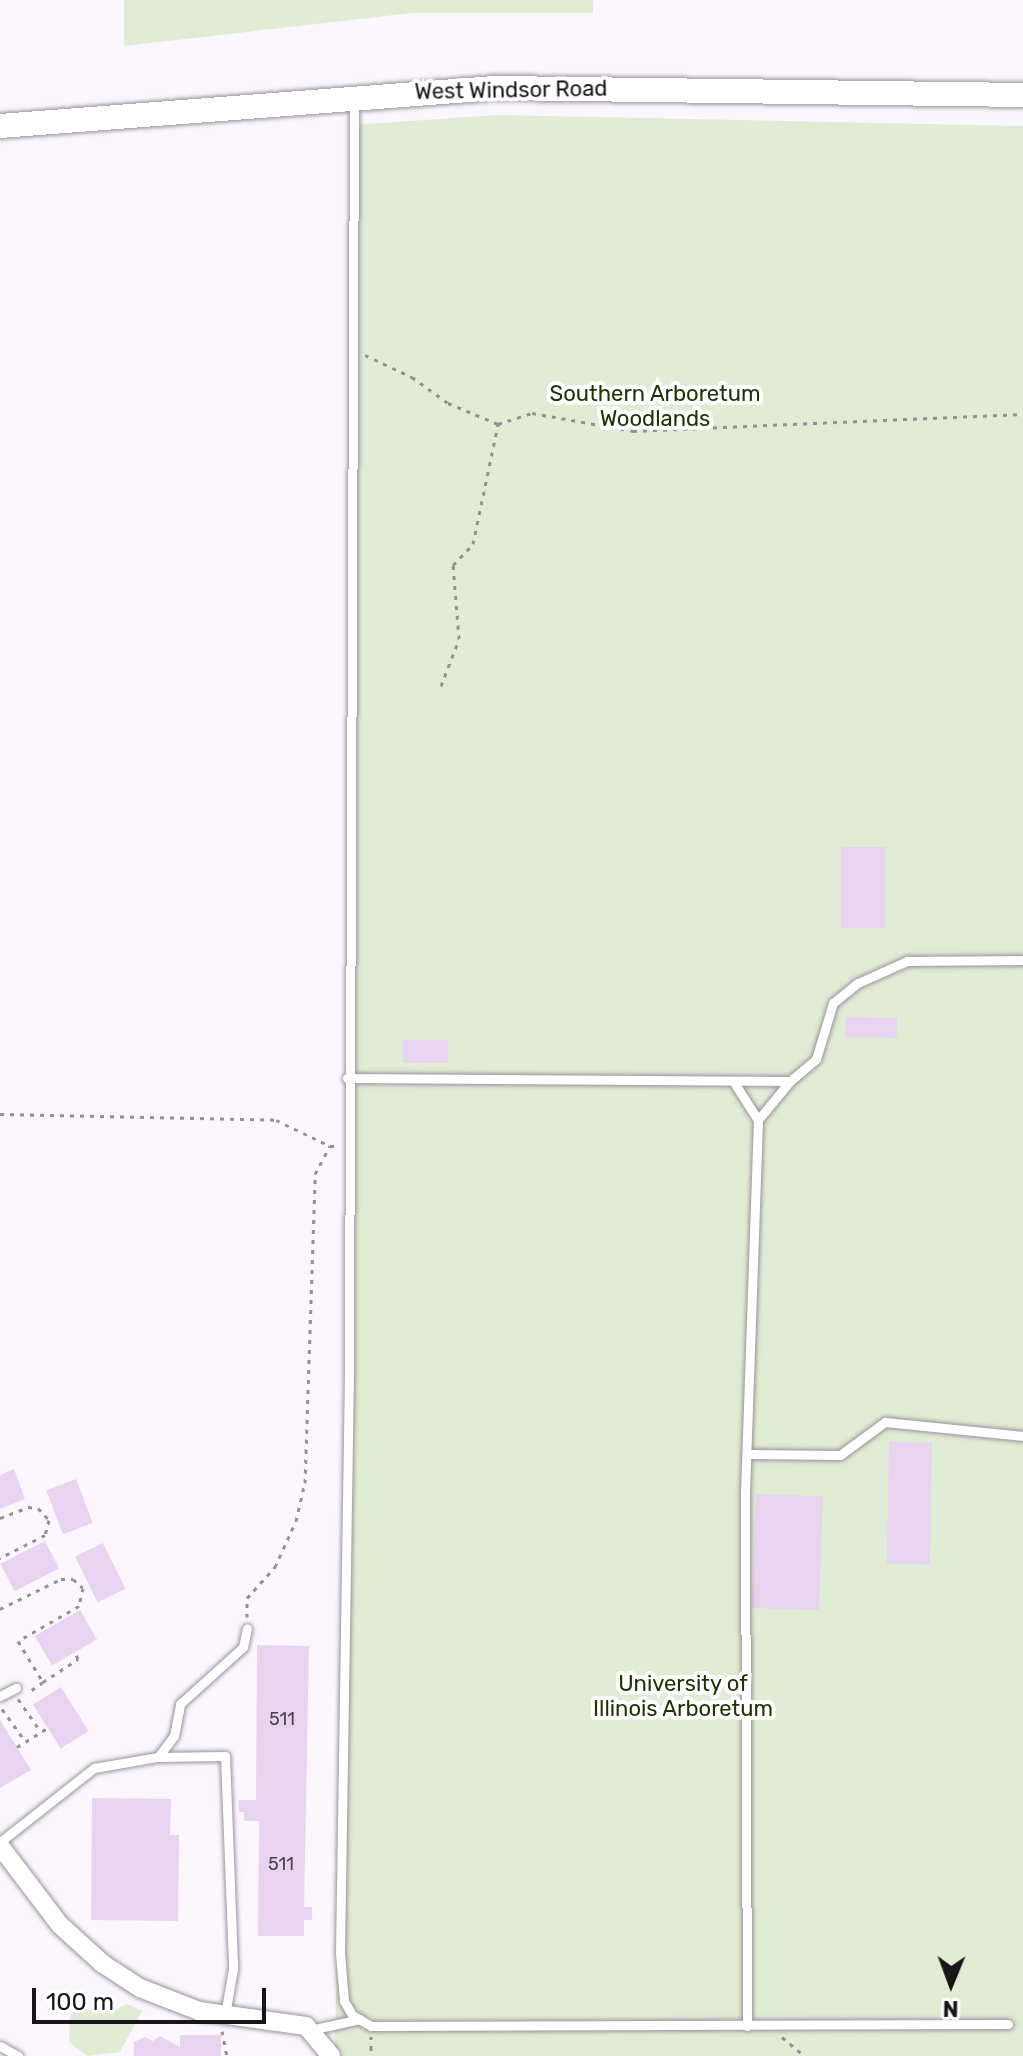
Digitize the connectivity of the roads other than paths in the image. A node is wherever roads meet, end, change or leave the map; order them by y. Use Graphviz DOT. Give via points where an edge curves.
graph roads {
  1 [pos="354,95"];
  2 [pos="1023,95"];
  3 [pos="0,126"];
  4 [pos="1023,960"];
  5 [pos="347,1078"];
  6 [pos="790,1081"];
  7 [pos="735,1084"];
  8 [pos="758,1120"];
  9 [pos="1023,1436"];
  10 [pos="751,1454"];
  11 [pos="247,1628"];
  12 [pos="16,1688"];
  13 [pos="0,1696"];
  14 [pos="158,1757"];
  15 [pos="0,1844"];
  16 [pos="360,2019"];
  17 [pos="224,2023"];
  18 [pos="1008,2024"];
  19 [pos="747,2026"];
  20 [pos="310,2030"];
  21 [pos="0,2046"];
  22 [pos="18,2056"];
  23 [pos="331,2056"];
  1 -- 2 [label="main road, West Windsor Road" via="528,88"];
  1 -- 3 [label="main road, West Windsor Road"];
  1 -- 5 [label="lane"];
  4 -- 6 [label="lane" via="937,957 907,961 871,976 833,1003 816,1059"];
  5 -- 7 [label="lane"];
  5 -- 16 [label="lane" via="349,1373 340,1953 344,2001"];
  6 -- 7 [label="lane"];
  6 -- 8 [label="lane"];
  7 -- 8 [label="lane"];
  8 -- 10 [label="lane" via="748,1383"];
  9 -- 10 [label="lane" via="885,1422 840,1455"];
  10 -- 19 [label="lane" via="745,1493"];
  11 -- 14 [label="lane" via="243,1647 180,1704 174,1736"];
  12 -- 13 [label="lane"];
  14 -- 15 [label="lane" via="94,1768"];
  14 -- 17 [label="lane" via="225,1756 233,1969"];
  15 -- 17 [label="street" via="60,1925 103,1964 166,2000"];
  16 -- 19 [label="lane" via="371,2026"];
  16 -- 20 [label="lane"];
  17 -- 20 [label="street" via="285,2021"];
  18 -- 19 [label="lane"];
  20 -- 23 [label="street"];
  21 -- 22 [label="lane"];
}
